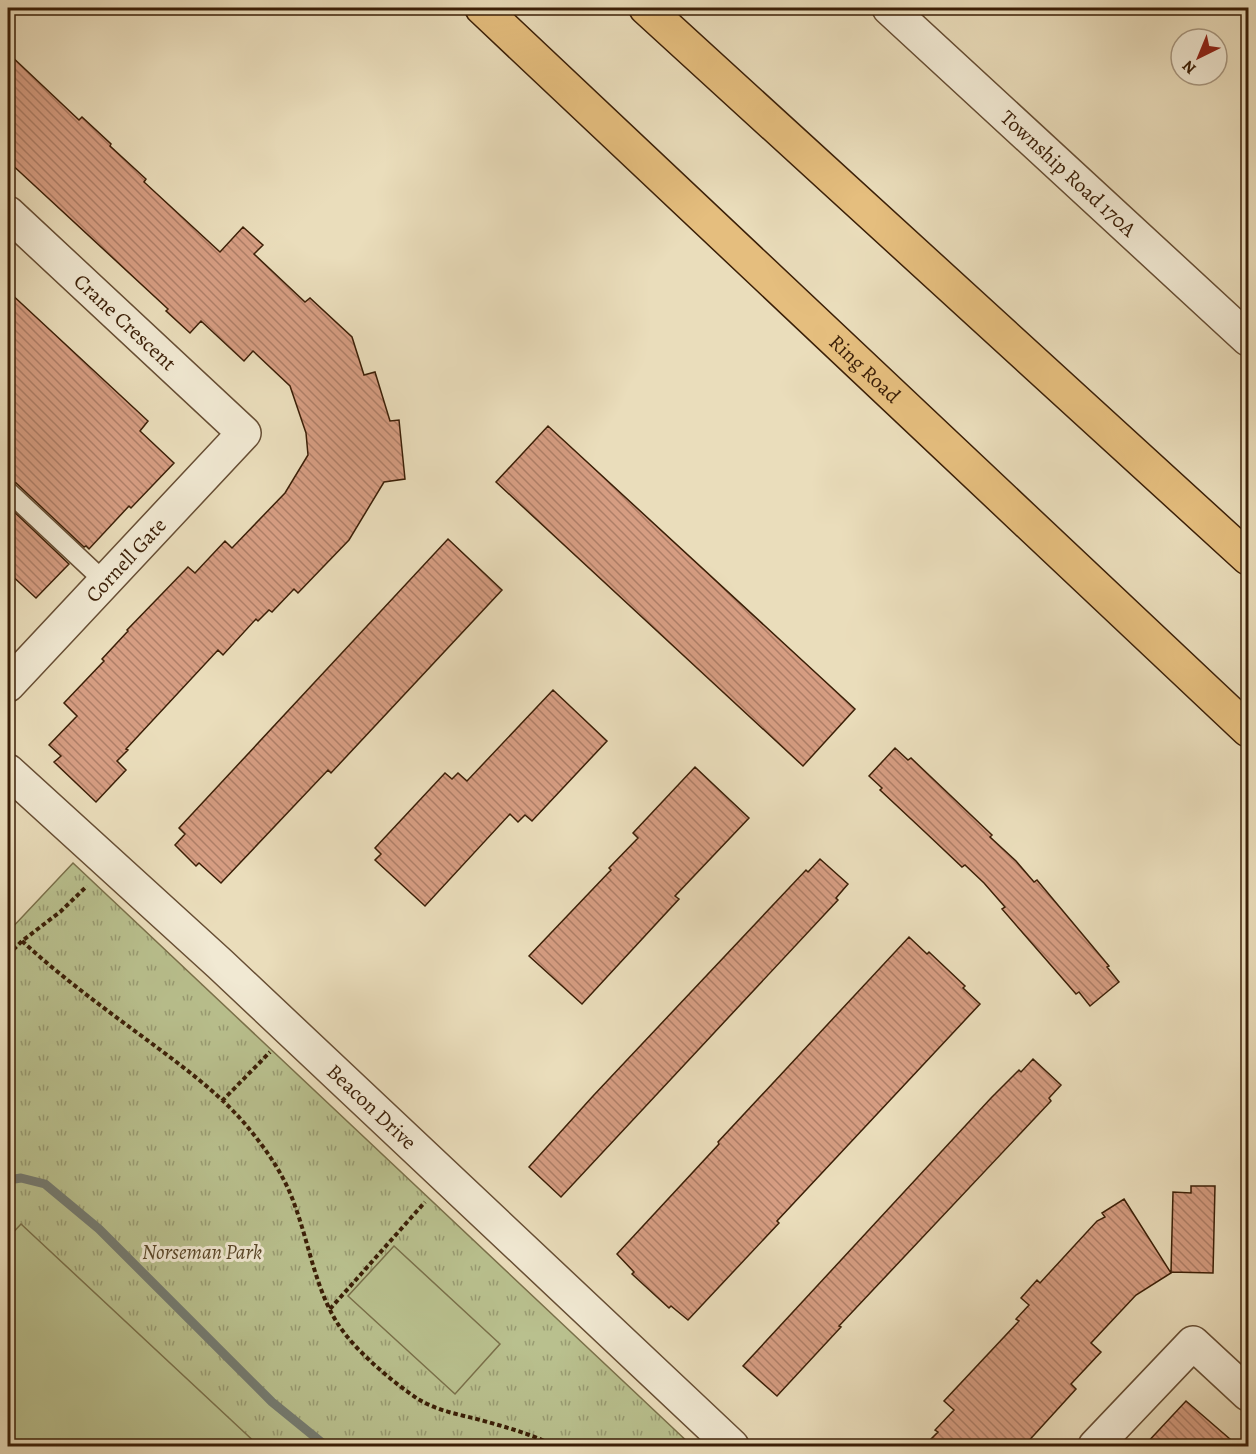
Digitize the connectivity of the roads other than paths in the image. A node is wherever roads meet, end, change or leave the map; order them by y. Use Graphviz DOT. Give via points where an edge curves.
graph roads {
  1 [pos="482,8"];
  2 [pos="646,8"];
  3 [pos="889,8"];
  4 [pos="8,213"];
  5 [pos="1248,339"];
  6 [pos="244,433"];
  7 [pos="8,491"];
  8 [pos="1248,558"];
  9 [pos="105,582"];
  10 [pos="8,685"];
  11 [pos="1248,730"];
  12 [pos="8,771"];
  13 [pos="1248,1394"];
  14 [pos="732,1446"];
  15 [pos="1095,1446"];
  1 -- 11 [label="highway, Ring Road"];
  2 -- 8 [label="highway"];
  3 -- 5 [label="street, Township Road 170A"];
  4 -- 6 [label="street, Crane Crescent"];
  6 -- 9 [label="street, Cornell Gate"];
  7 -- 9 [label="lane"];
  9 -- 10 [label="street, Cornell Gate"];
  12 -- 14 [label="street, Beacon Drive"];
  13 -- 15 [label="street" via="1193,1343"];
}
